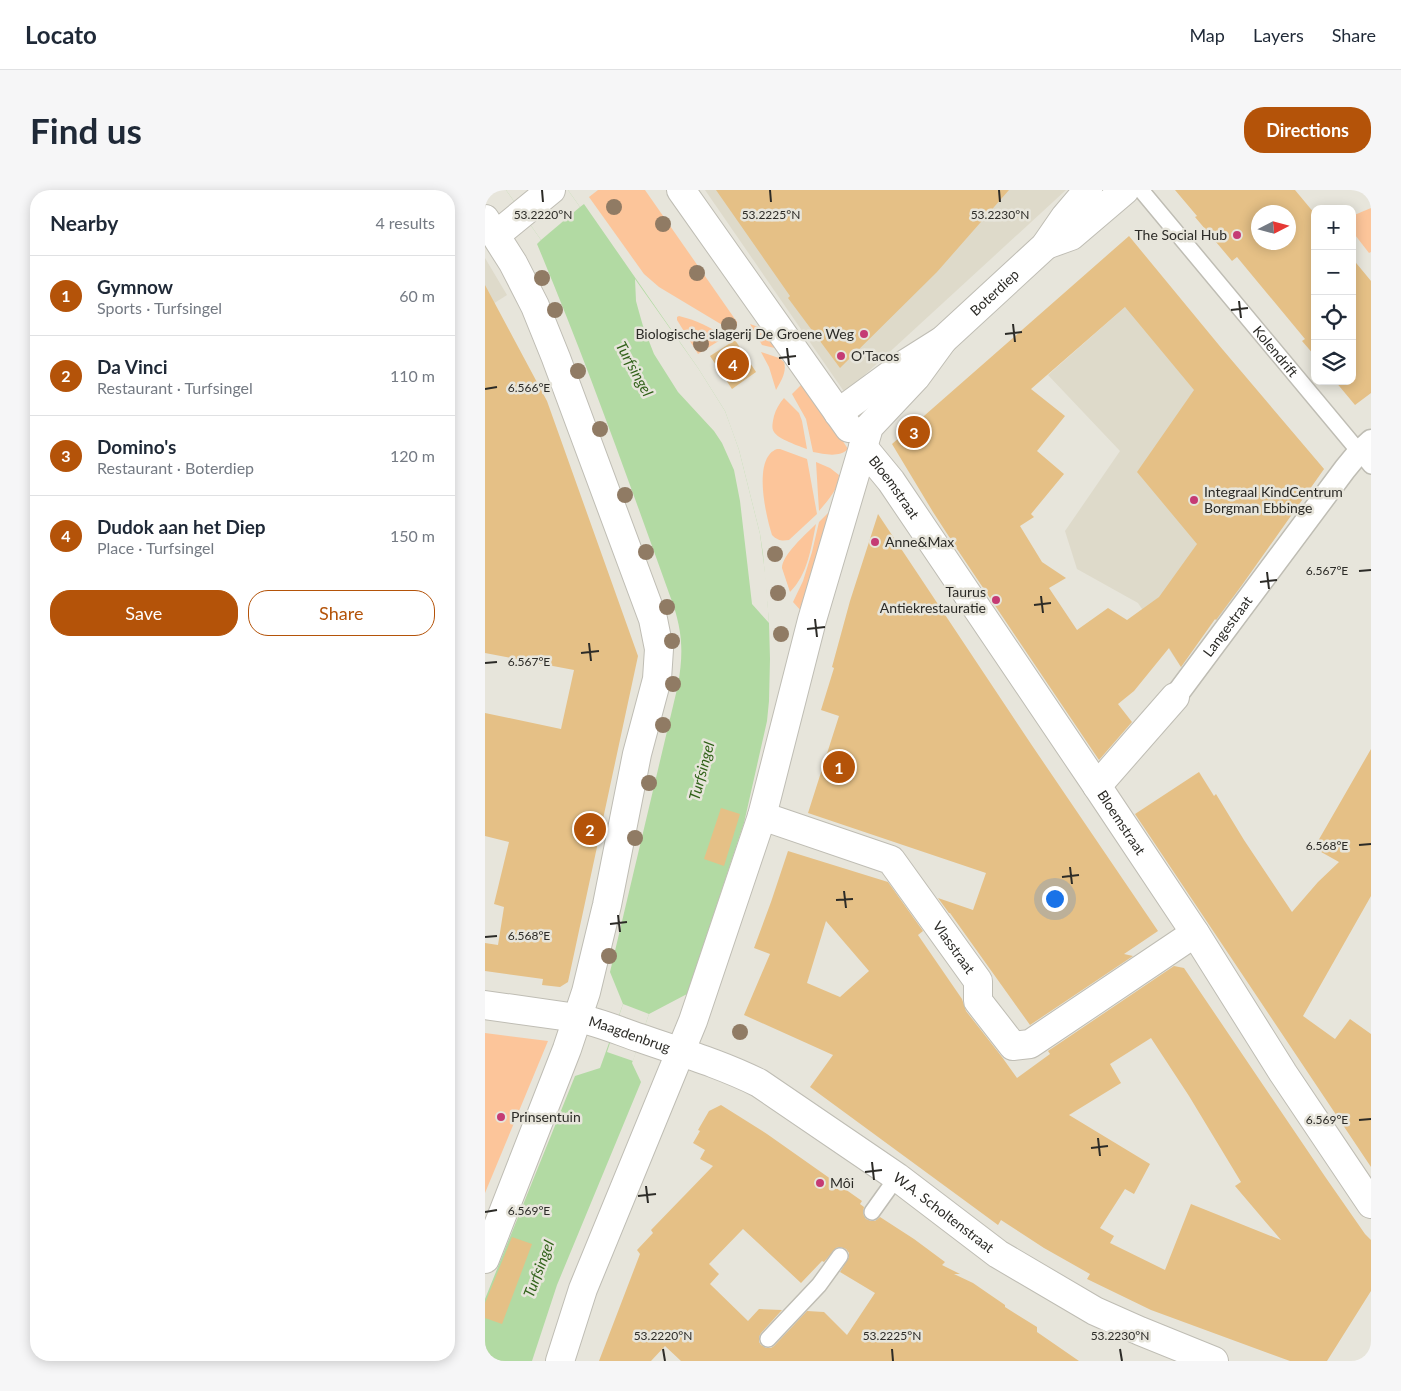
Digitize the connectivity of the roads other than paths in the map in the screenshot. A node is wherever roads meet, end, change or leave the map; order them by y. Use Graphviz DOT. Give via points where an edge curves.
graph roads {
  1 [pos="551,190"];
  2 [pos="681,190"];
  3 [pos="1088,190"];
  4 [pos="1125,190"];
  5 [pos="1141,190"];
  6 [pos="489,232"];
  7 [pos="1045,246"];
  8 [pos="943,340"];
  9 [pos="838,413"];
  10 [pos="863,447"];
  11 [pos="1367,453"];
  12 [pos="1175,697"];
  13 [pos="1097,786"];
  14 [pos="762,816"];
  15 [pos="1195,934"];
  16 [pos="485,1005"];
  17 [pos="577,1018"];
  18 [pos="680,1052"];
  19 [pos="897,1177"];
  20 [pos="1371,1204"];
  21 [pos="872,1212"];
  22 [pos="840,1256"];
  23 [pos="485,1259"];
  24 [pos="767,1339"];
  25 [pos="560,1361"];
  26 [pos="1214,1361"];
  1 -- 6 [label="street" via="523,214"];
  2 -- 9 [label="street"];
  3 -- 7 [label="street, Boterdiep"];
  4 -- 7 [label="street, Boterdiep" via="1071,236"];
  5 -- 11 [label="lane, Kolendrift"];
  6 -- 17 [label="street" via="509,256 557,358 653,620 659,649 657,680 637,754 605,914"];
  7 -- 8 [label="street, Boterdiep"];
  8 -- 9 [label="street, Boterdiep"];
  8 -- 10 [label="street, Boterdiep" via="916,377 869,427"];
  9 -- 10 [label="street"];
  10 -- 13 [label="street, Bloemstraat" via="896,490"];
  10 -- 14 [label="street" via="812,620"];
  11 -- 12 [label="street, Langestraat" via="1345,469"];
  12 -- 13 [label="street, Langestraat"];
  13 -- 15 [label="street, Bloemstraat"];
  14 -- 15 [label="street, Vlasstraat" via="891,860 978,981 978,1001 1013,1046 1030,1044"];
  14 -- 18 [label="street"];
  15 -- 20 [label="street, Bloemstraat"];
  16 -- 17 [label="street, Maagdenbrug"];
  17 -- 18 [label="street, Maagdenbrug"];
  17 -- 23 [label="street"];
  18 -- 19 [label="street, W.A. Scholtenstraat" via="759,1084"];
  18 -- 25 [label="street" via="583,1289"];
  19 -- 21 [label="lane"];
  19 -- 26 [label="street, W.A. Scholtenstraat" via="998,1254 1084,1305"];
  22 -- 24 [label="lane" via="819,1285"];
}
